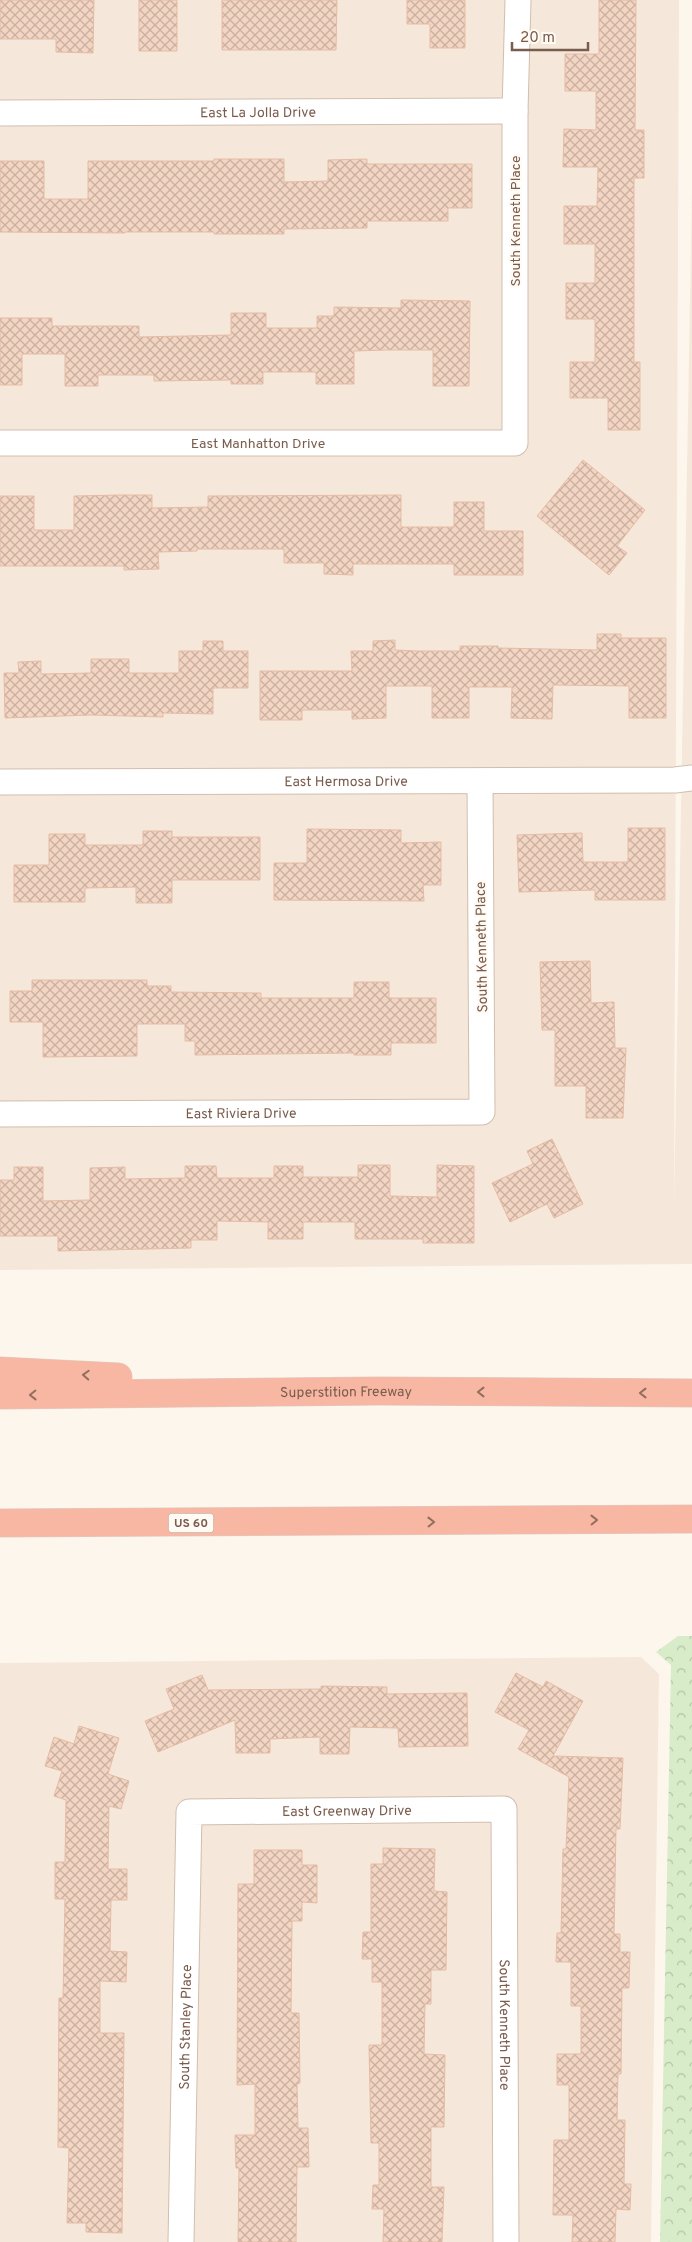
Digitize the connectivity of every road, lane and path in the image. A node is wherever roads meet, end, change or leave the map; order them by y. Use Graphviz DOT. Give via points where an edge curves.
graph roads {
  1 [pos="518,0"];
  2 [pos="515,111"];
  3 [pos="0,112"];
  4 [pos="0,443"];
  5 [pos="515,443"];
  6 [pos="692,778"];
  7 [pos="480,781"];
  8 [pos="0,782"];
  9 [pos="482,1112"];
  10 [pos="0,1114"];
  11 [pos="0,1371"];
  12 [pos="379,1391"];
  13 [pos="692,1393"];
  14 [pos="0,1395"];
  15 [pos="692,1519"];
  16 [pos="382,1522"];
  17 [pos="0,1523"];
  18 [pos="0,1541"];
  19 [pos="504,1809"];
  20 [pos="189,1812"];
  21 [pos="181,2242"];
  22 [pos="506,2242"];
  1 -- 2 [label="street, South Kenneth Place"];
  2 -- 3 [label="street, East La Jolla Drive"];
  2 -- 5 [label="street, South Kenneth Place"];
  4 -- 5 [label="street, East Manhatton Drive"];
  6 -- 7 [label="street, East Hermosa Drive"];
  7 -- 8 [label="street, East Hermosa Drive"];
  7 -- 9 [label="street, South Kenneth Place"];
  9 -- 10 [label="street, East Riviera Drive"];
  12 -- 11 [label="highway, one-way"];
  13 -- 12 [label="highway, Superstition Freeway, one-way"];
  12 -- 14 [label="highway, Superstition Freeway, one-way"];
  16 -- 15 [label="highway, US 60, one-way"];
  16 -- 17 [label="highway, US 60"];
  16 -- 18 [label="highway"];
  19 -- 20 [label="street, East Greenway Drive"];
  19 -- 22 [label="street, South Kenneth Place"];
  20 -- 21 [label="street, South Stanley Place"];
}
